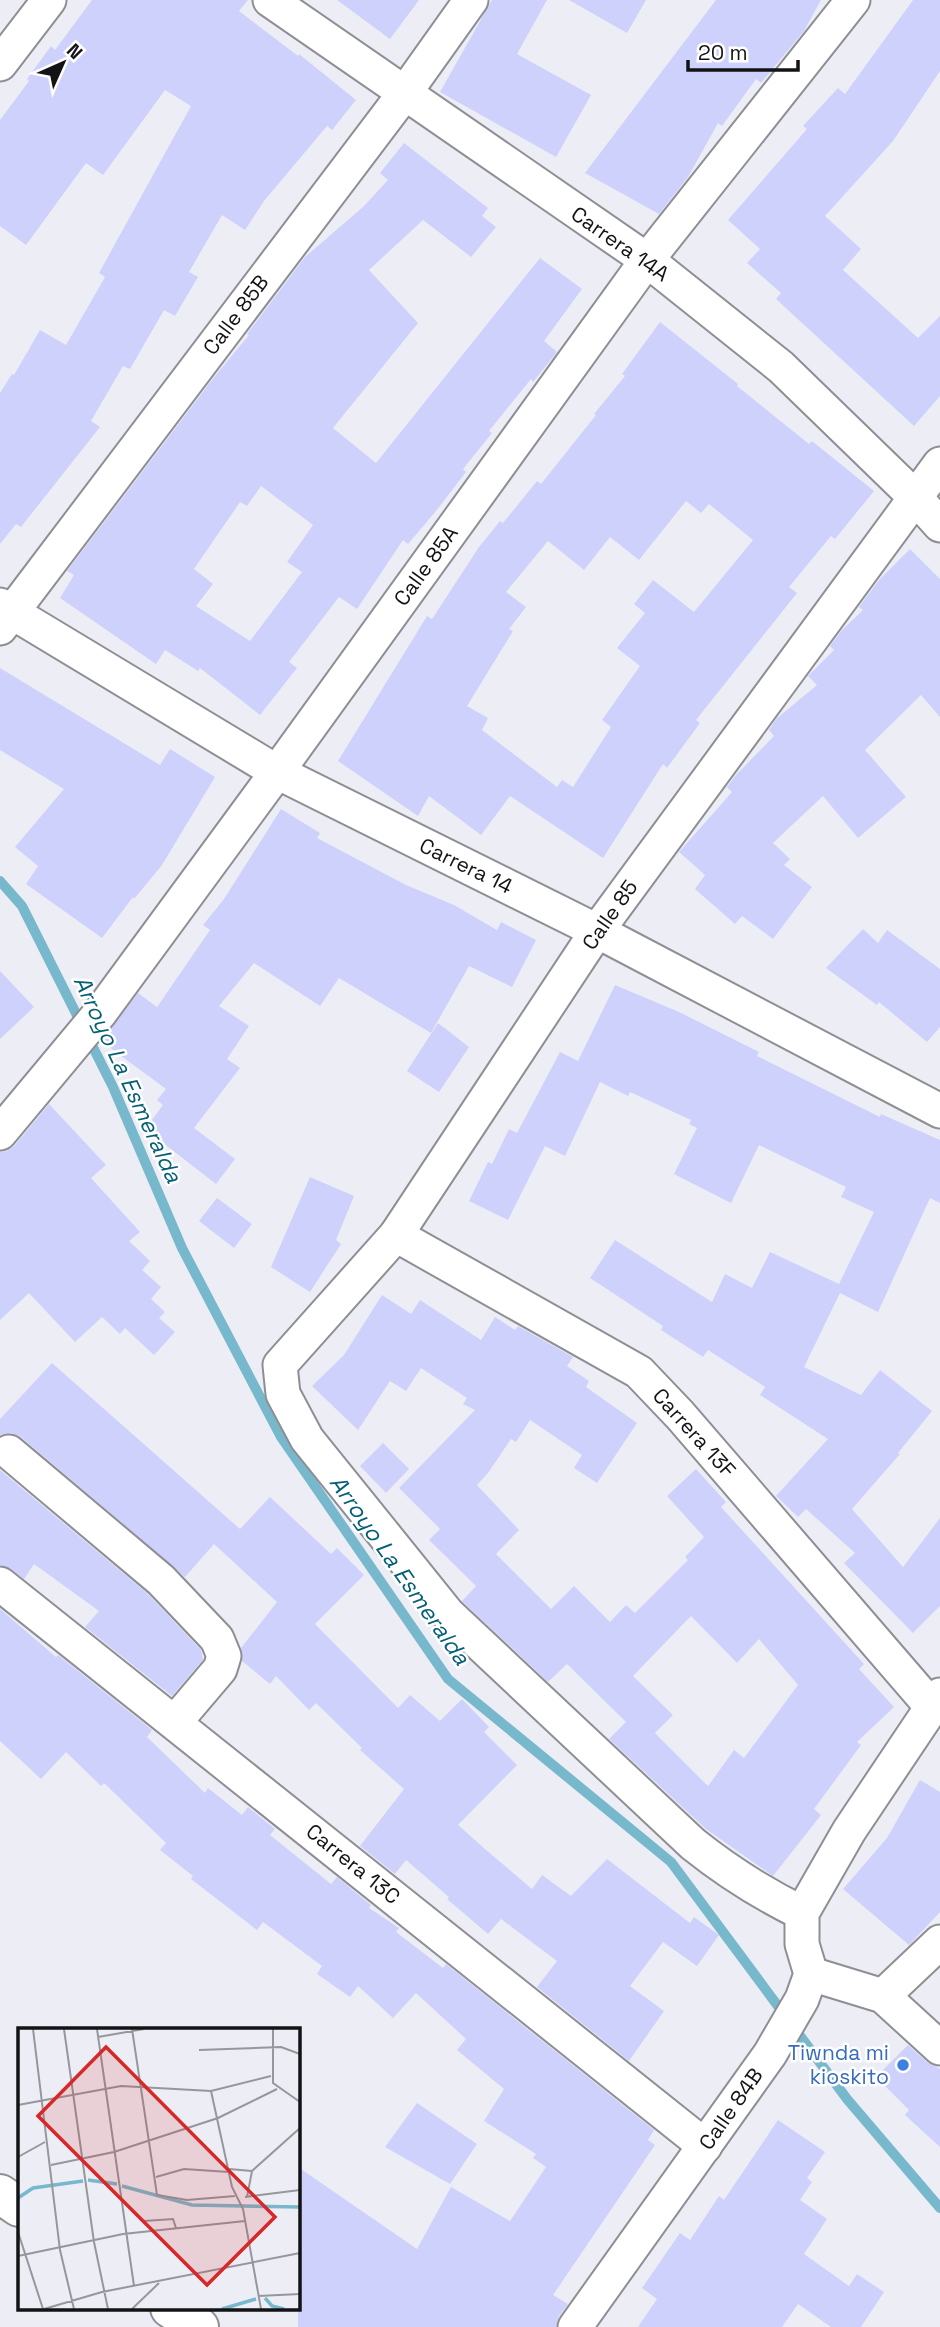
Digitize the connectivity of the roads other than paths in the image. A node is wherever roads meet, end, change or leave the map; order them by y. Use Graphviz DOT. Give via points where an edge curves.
graph roads {
  1 [pos="49,0"];
  2 [pos="270,0"];
  3 [pos="471,0"];
  4 [pos="853,0"];
  5 [pos="0,64"];
  6 [pos="404,94"];
  7 [pos="647,260"];
  8 [pos="940,464"];
  9 [pos="915,497"];
  10 [pos="940,525"];
  11 [pos="4,615"];
  12 [pos="277,772"];
  13 [pos="597,931"];
  14 [pos="940,1111"];
  15 [pos="0,1133"];
  16 [pos="396,1235"];
  17 [pos="9,1452"];
  18 [pos="0,1584"];
  19 [pos="935,1701"];
  20 [pos="175,1722"];
  21 [pos="803,1913"];
  22 [pos="940,1942"];
  23 [pos="806,1987"];
  24 [pos="883,1996"];
  25 [pos="940,2048"];
  26 [pos="705,2146"];
  27 [pos="0,2194"];
  28 [pos="18,2206"];
  29 [pos="173,2310"];
  30 [pos="199,2327"];
  31 [pos="575,2327"];
  1 -- 5 [label="street"];
  2 -- 6 [label="street, Carrera 14A"];
  3 -- 6 [label="street, Calle 85B"];
  4 -- 7 [label="street, Calle 85A"];
  6 -- 7 [label="street, Carrera 14A"];
  6 -- 11 [label="street, Calle 85B"];
  7 -- 9 [label="street, Carrera 14A" via="782,367"];
  7 -- 12 [label="street, Calle 85A"];
  8 -- 9 [label="street, Calle 85"];
  9 -- 10 [label="street, Carrera 14A"];
  9 -- 13 [label="street, Calle 85"];
  11 -- 12 [label="street, Carrera 14"];
  12 -- 13 [label="street, Carrera 14"];
  12 -- 15 [label="street, Calle 85A" via="100,1013"];
  13 -- 14 [label="street, Carrera 14"];
  13 -- 16 [label="street, Calle 85"];
  16 -- 19 [label="street, Carrera 13F" via="639,1372"];
  16 -- 21 [label="street, Calle 85" via="281,1365 283,1394 307,1439 448,1614 693,1844 732,1875"];
  17 -- 20 [label="street" via="161,1580 217,1639 224,1656 220,1669"];
  18 -- 20 [label="street, Carrera 13C"];
  19 -- 21 [label="street" via="849,1832"];
  20 -- 26 [label="street, Carrera 13C"];
  21 -- 23 [label="street"];
  22 -- 24 [label="street"];
  23 -- 24 [label="street"];
  23 -- 26 [label="street, Calle 84B" via="770,2054"];
  24 -- 25 [label="street"];
  26 -- 31 [label="street, Calle 84B"];
  27 -- 28 [label="street"];
  29 -- 30 [label="street"];
}
